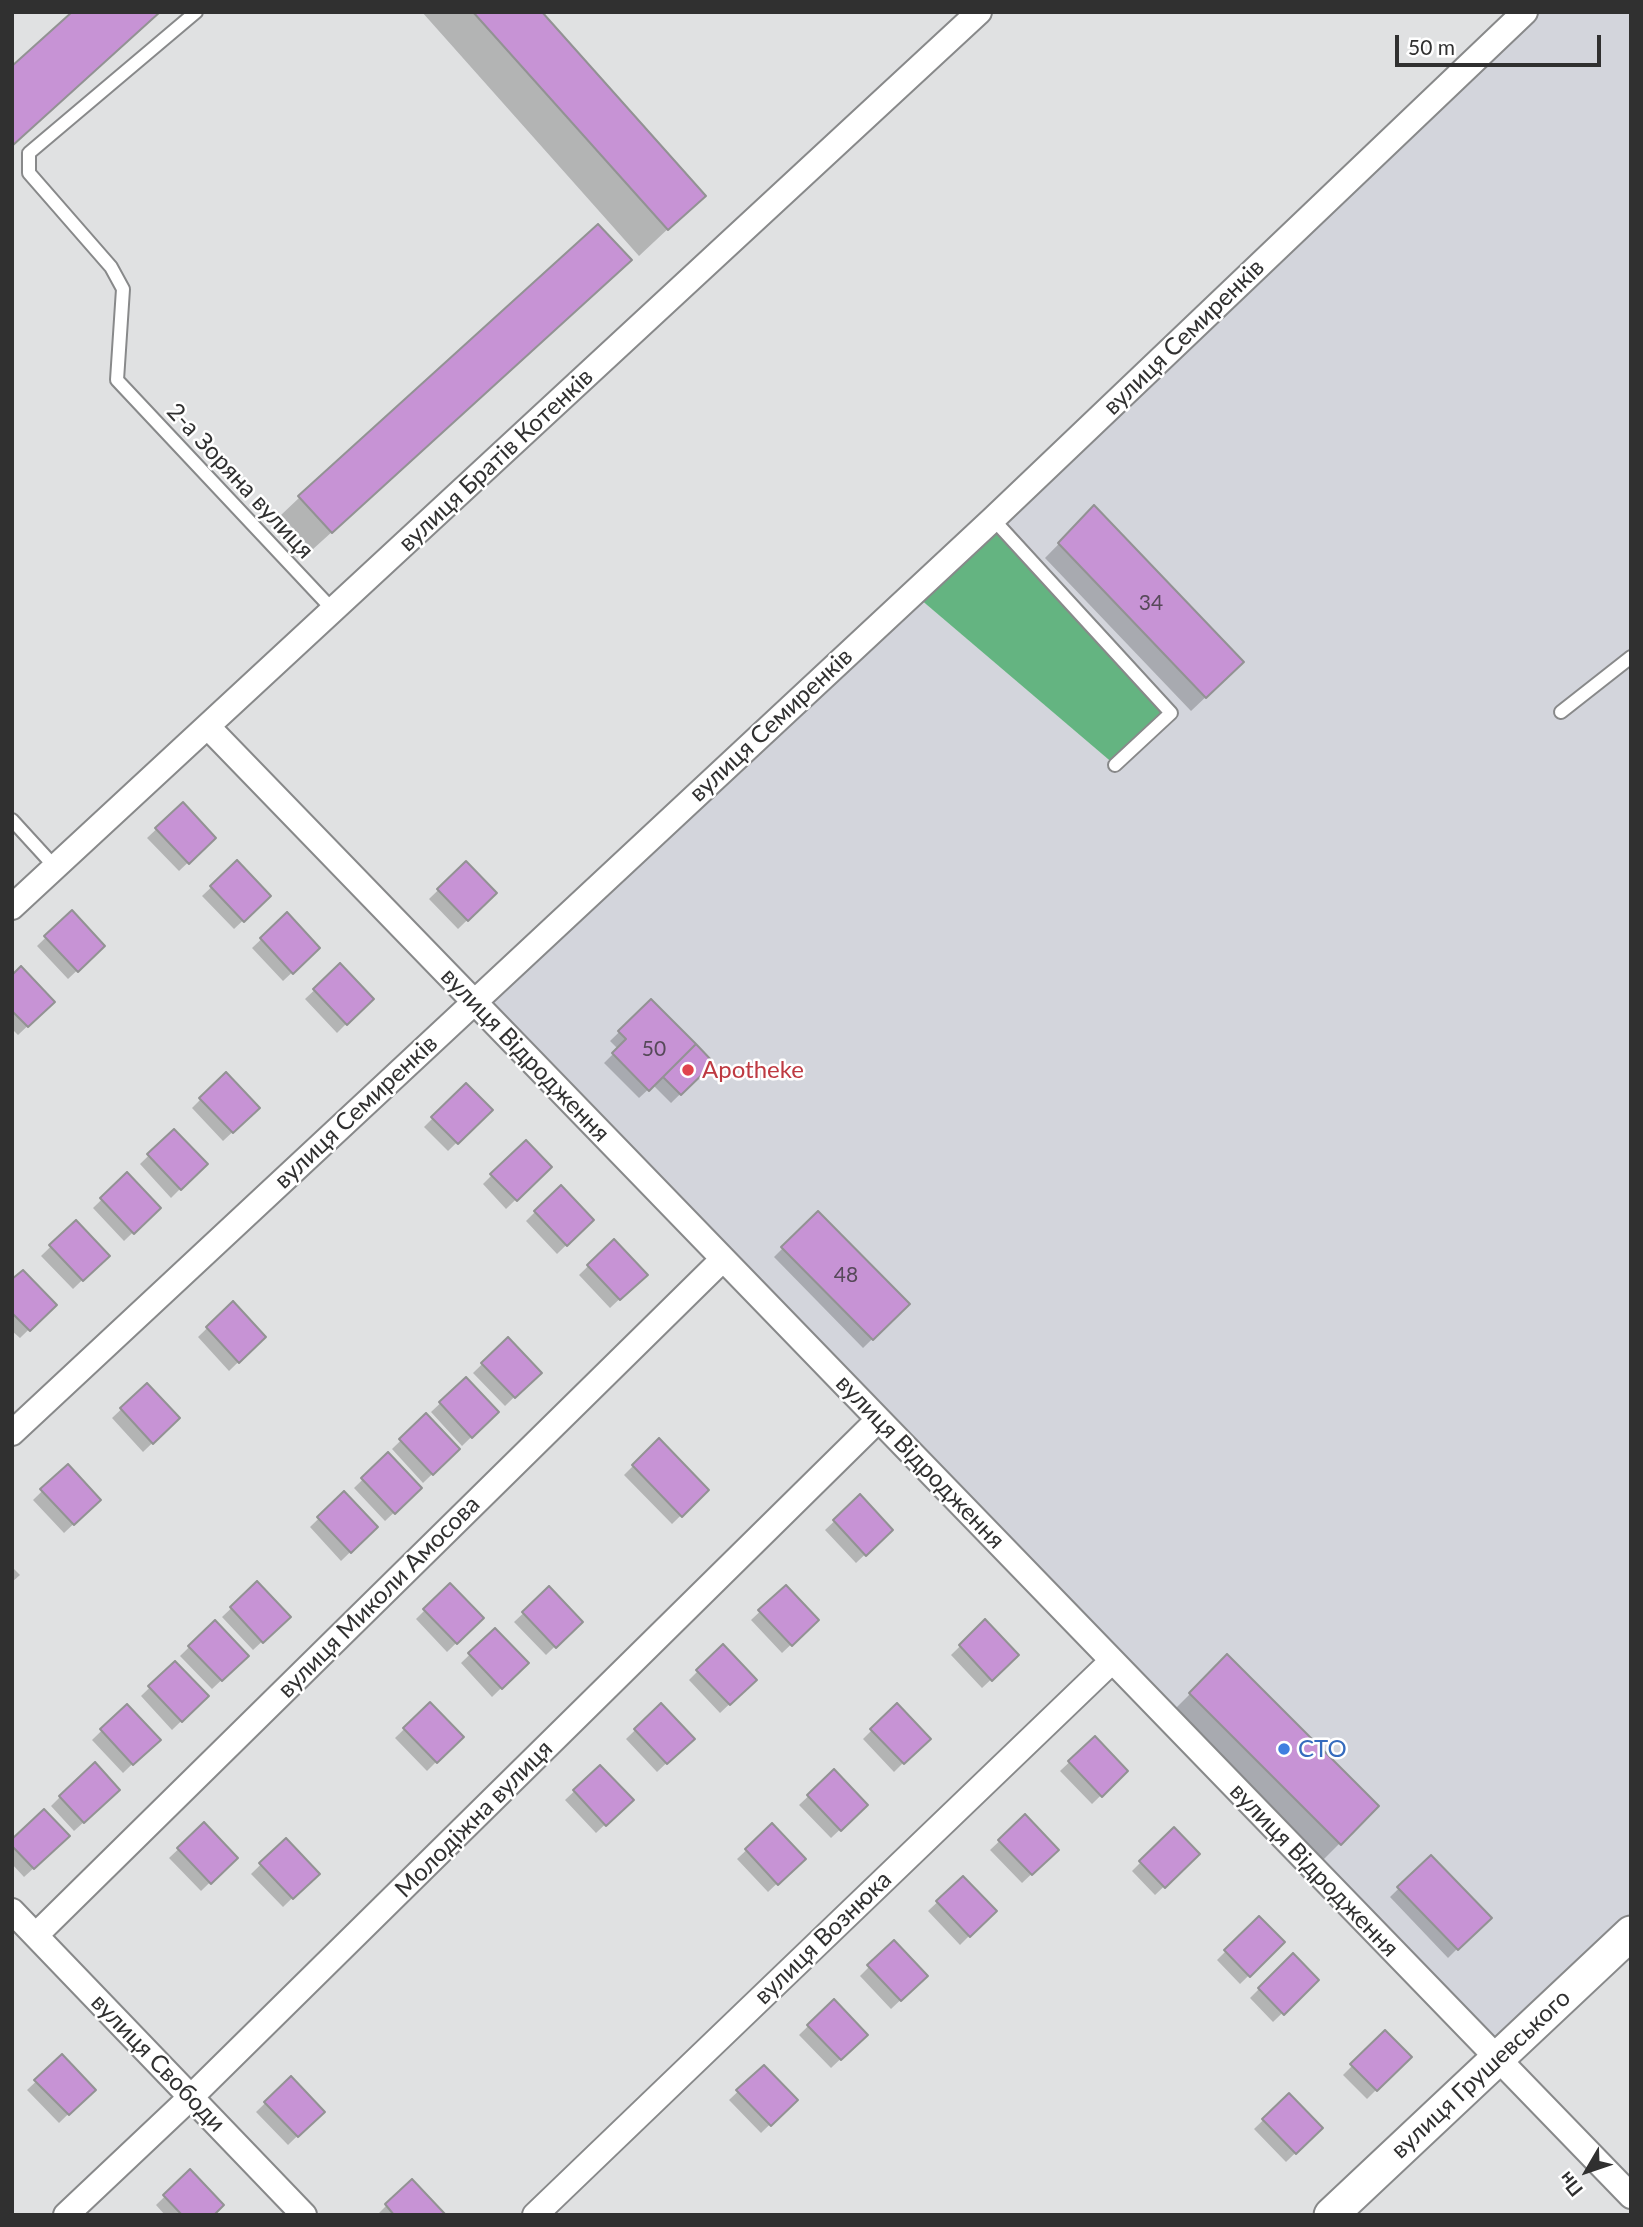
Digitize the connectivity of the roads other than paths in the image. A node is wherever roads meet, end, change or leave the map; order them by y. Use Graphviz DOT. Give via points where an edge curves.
graph roads {
  1 [pos="196,12"];
  2 [pos="979,12"];
  3 [pos="1525,12"];
  4 [pos="993,519"];
  5 [pos="333,610"];
  6 [pos="1631,657"];
  7 [pos="1561,712"];
  8 [pos="209,728"];
  9 [pos="1115,765"];
  10 [pos="12,820"];
  11 [pos="55,867"];
  12 [pos="12,907"];
  13 [pos="473,1002"];
  14 [pos="723,1259"];
  15 [pos="878,1420"];
  16 [pos="12,1433"];
  17 [pos="1112,1661"];
  18 [pos="12,1910"];
  19 [pos="1631,1933"];
  20 [pos="36,1935"];
  21 [pos="1497,2058"];
  22 [pos="191,2097"];
  23 [pos="1631,2196"];
  24 [pos="66,2215"];
  25 [pos="304,2215"];
  26 [pos="535,2215"];
  27 [pos="1331,2215"];
  1 -- 5 [label="lane, 2-а Зоряна вулиця" via="29,152 29,173 111,267 123,289 117,380"];
  2 -- 5 [label="street, вулиця Братів Котенків"];
  3 -- 4 [label="street, вулиця Семиренків"];
  4 -- 9 [label="lane" via="1171,713"];
  4 -- 13 [label="street, вулиця Семиренків"];
  5 -- 8 [label="street, вулиця Братів Котенків"];
  6 -- 7 [label="lane"];
  8 -- 11 [label="street, вулиця Братів Котенків"];
  8 -- 13 [label="street, вулиця Відродження"];
  10 -- 11 [label="lane"];
  11 -- 12 [label="street, вулиця Братів Котенків"];
  13 -- 14 [label="street, вулиця Відродження"];
  13 -- 16 [label="street, вулиця Семиренків"];
  14 -- 15 [label="street, вулиця Відродження"];
  14 -- 20 [label="street, вулиця Миколи Амосова"];
  15 -- 17 [label="street, вулиця Відродження"];
  15 -- 22 [label="street, Молодіжна вулиця"];
  17 -- 21 [label="street, вулиця Відродження"];
  17 -- 26 [label="street, вулиця Вознюка"];
  18 -- 20 [label="street, вулиця Свободи"];
  19 -- 21 [label="street, вулиця Грушевського"];
  20 -- 22 [label="street, вулиця Свободи"];
  21 -- 23 [label="street, вулиця Відродження"];
  21 -- 27 [label="street, вулиця Грушевського"];
  22 -- 24 [label="street, Молодіжна вулиця"];
  22 -- 25 [label="street, вулиця Свободи"];
}
